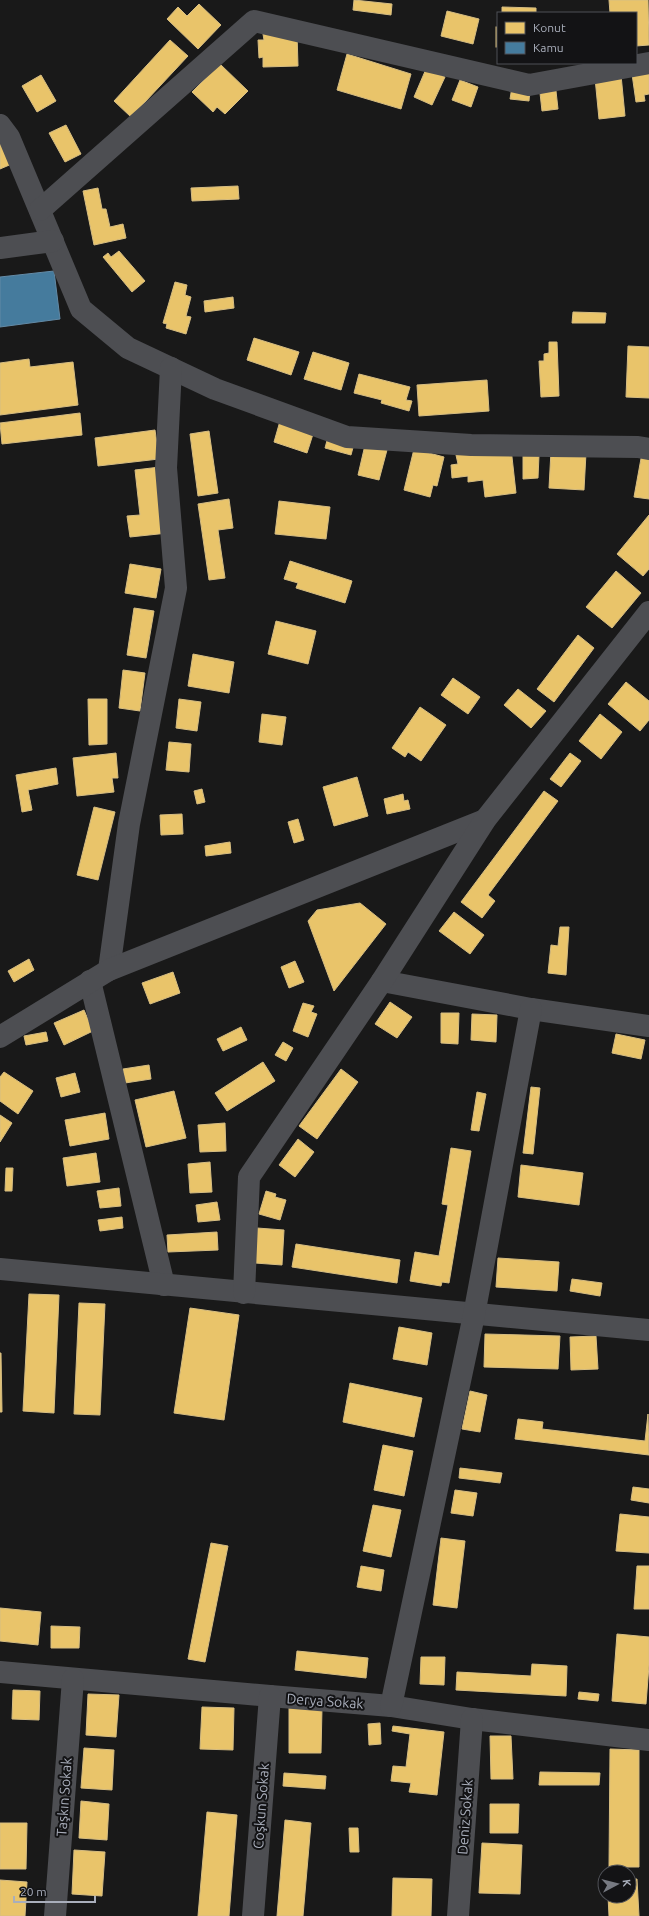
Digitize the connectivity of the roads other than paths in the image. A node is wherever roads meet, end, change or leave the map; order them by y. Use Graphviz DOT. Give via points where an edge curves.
graph roads {
  1 [pos="649,63"];
  2 [pos="0,125"];
  3 [pos="40,210"];
  4 [pos="53,240"];
  5 [pos="0,248"];
  6 [pos="171,368"];
  7 [pos="649,449"];
  8 [pos="649,612"];
  9 [pos="485,820"];
  10 [pos="108,970"];
  11 [pos="90,981"];
  12 [pos="382,981"];
  13 [pos="531,1009"];
  14 [pos="649,1026"];
  15 [pos="0,1037"];
  16 [pos="0,1269"];
  17 [pos="164,1285"];
  18 [pos="244,1293"];
  19 [pos="474,1315"];
  20 [pos="649,1330"];
  21 [pos="0,1672"];
  22 [pos="73,1679"];
  23 [pos="270,1696"];
  24 [pos="391,1706"];
  25 [pos="472,1719"];
  26 [pos="649,1740"];
  27 [pos="55,1916"];
  28 [pos="253,1916"];
  29 [pos="458,1916"];
  1 -- 3 [label="street" via="529,85 254,21"];
  2 -- 3 [label="street" via="8,137"];
  3 -- 4 [label="street"];
  4 -- 5 [label="street"];
  4 -- 6 [label="street" via="81,309 128,348"];
  6 -- 7 [label="street" via="215,389 347,437 471,445"];
  6 -- 10 [label="street" via="166,468 176,588 129,824"];
  8 -- 9 [label="street"];
  9 -- 10 [label="street"];
  9 -- 12 [label="street"];
  10 -- 11 [label="street"];
  11 -- 15 [label="street"];
  11 -- 17 [label="street"];
  12 -- 13 [label="street"];
  12 -- 18 [label="street" via="249,1177"];
  13 -- 14 [label="street"];
  13 -- 19 [label="street"];
  16 -- 17 [label="street"];
  17 -- 18 [label="street"];
  18 -- 19 [label="street"];
  19 -- 20 [label="street"];
  19 -- 24 [label="street"];
  21 -- 22 [label="street, Derya Sokak"];
  22 -- 23 [label="street, Derya Sokak"];
  22 -- 27 [label="street, Taşkın Sokak"];
  23 -- 24 [label="street, Derya Sokak"];
  23 -- 28 [label="street, Coşkun Sokak"];
  24 -- 25 [label="street, Derya Sokak"];
  25 -- 26 [label="street, Derya Sokak"];
  25 -- 29 [label="street, Deniz Sokak"];
}
